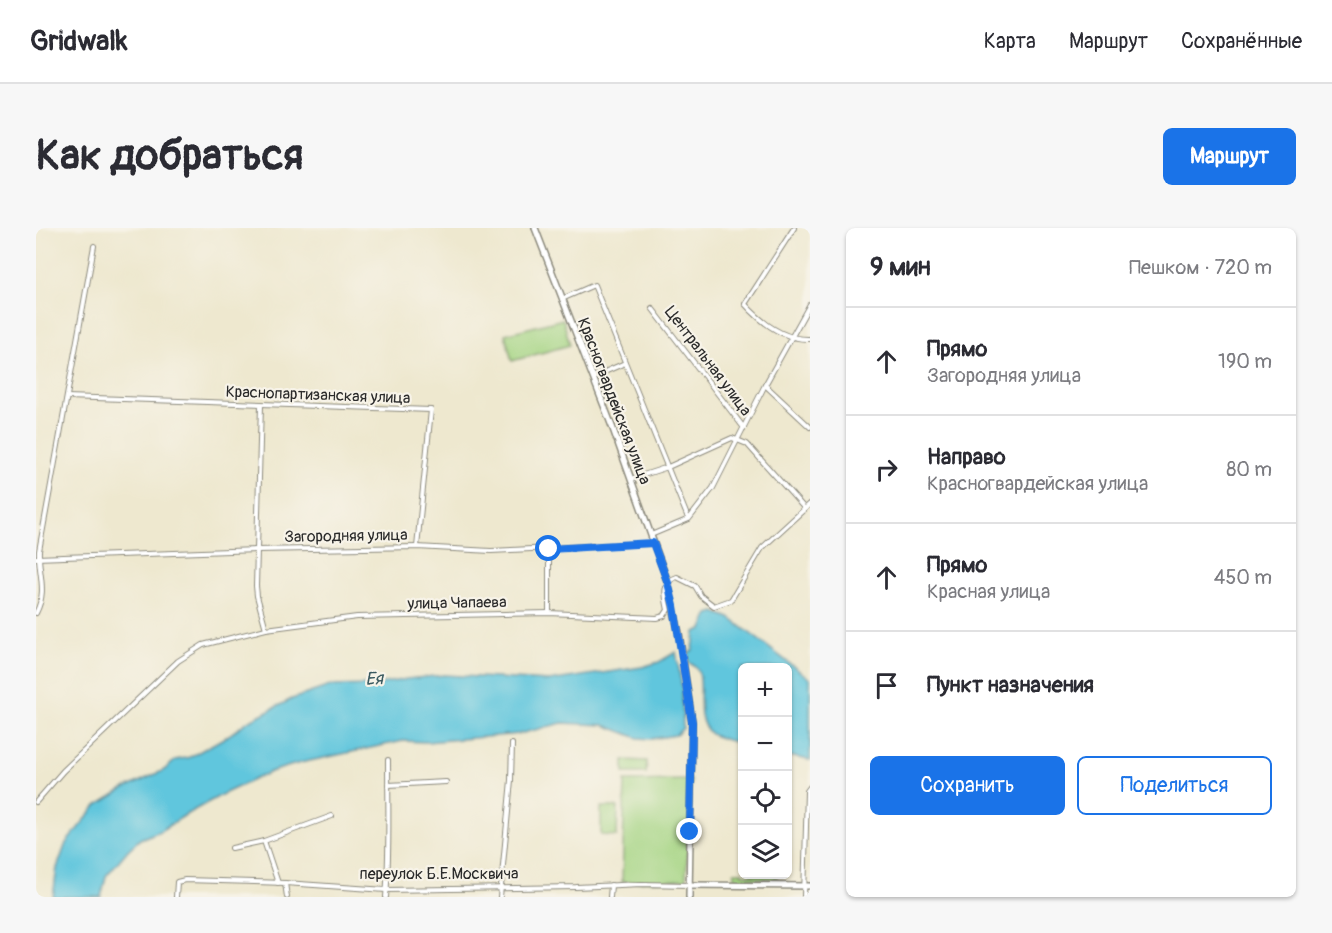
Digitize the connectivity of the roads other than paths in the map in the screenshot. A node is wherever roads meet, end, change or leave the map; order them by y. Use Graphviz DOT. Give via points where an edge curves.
graph roads {
  1 [pos="535,228"];
  2 [pos="794,228"];
  3 [pos="94,246"];
  4 [pos="562,299"];
  5 [pos="810,304"];
  6 [pos="652,308"];
  7 [pos="790,338"];
  8 [pos="810,339"];
  9 [pos="625,363"];
  10 [pos="592,377"];
  11 [pos="765,385"];
  12 [pos="67,397"];
  13 [pos="261,405"];
  14 [pos="810,427"];
  15 [pos="744,428"];
  16 [pos="738,441"];
  17 [pos="669,467"];
  18 [pos="630,479"];
  19 [pos="810,504"];
  20 [pos="805,509"];
  21 [pos="688,519"];
  22 [pos="651,536"];
  23 [pos="653,543"];
  24 [pos="417,547"];
  25 [pos="549,549"];
  26 [pos="257,550"];
  27 [pos="37,558"];
  28 [pos="668,583"];
  29 [pos="36,613"];
  30 [pos="549,613"];
  31 [pos="266,629"];
  32 [pos="512,744"];
  33 [pos="388,760"];
  34 [pos="446,782"];
  35 [pos="388,785"];
  36 [pos="809,788"];
  37 [pos="36,802"];
  38 [pos="332,816"];
  39 [pos="264,840"];
  40 [pos="232,848"];
  41 [pos="807,849"];
  42 [pos="278,883"];
  43 [pos="285,883"];
  44 [pos="611,885"];
  45 [pos="689,885"];
  46 [pos="806,885"];
  47 [pos="500,889"];
  48 [pos="386,890"];
  49 [pos="176,897"];
  50 [pos="287,897"];
  51 [pos="386,897"];
  52 [pos="500,897"];
  53 [pos="610,897"];
  54 [pos="689,897"];
  55 [pos="804,897"];
  1 -- 4 [label="street, Красногвардейская улица"];
  2 -- 7 [label="street" via="745,304"];
  3 -- 12 [label="street"];
  4 -- 9 [label="street, Красногвардейская улица" via="594,285"];
  4 -- 10 [label="street, Красногвардейская улица"];
  5 -- 7 [label="street, Центральная улица"];
  6 -- 15 [label="street, Центральная улица"];
  7 -- 8 [label="street"];
  7 -- 11 [label="street, Центральная улица"];
  9 -- 10 [label="street"];
  9 -- 17 [label="street, Красногвардейская улица"];
  10 -- 18 [label="street, Красногвардейская улица"];
  11 -- 14 [label="street"];
  11 -- 15 [label="street, Центральная улица"];
  12 -- 13 [label="street, Краснопартизанская улица"];
  12 -- 27 [label="street"];
  13 -- 24 [label="street, Краснопартизанская улица" via="431,410"];
  13 -- 26 [label="street"];
  15 -- 16 [label="street, Центральная улица"];
  16 -- 17 [label="street, Центральная улица" via="732,438"];
  16 -- 20 [label="street" via="747,444"];
  16 -- 21 [label="street, Центральная улица" via="713,488"];
  17 -- 18 [label="street"];
  17 -- 21 [label="street, Красногвардейская улица"];
  18 -- 22 [label="street, Красногвардейская улица"];
  19 -- 20 [label="street"];
  20 -- 28 [label="street" via="762,548 731,600 714,606 695,586 677,577"];
  21 -- 22 [label="street, Центральная улица"];
  22 -- 23 [label="street, Красногвардейская улица"];
  23 -- 25 [label="street, Загородняя улица"];
  23 -- 28 [label="street, Красногвардейская улица"];
  24 -- 25 [label="street, Загородняя улица"];
  24 -- 26 [label="street, Загородняя улица"];
  25 -- 30 [label="street"];
  26 -- 27 [label="street, Загородняя улица"];
  26 -- 31 [label="street" via="257,596"];
  27 -- 29 [label="street" via="43,579"];
  28 -- 30 [label="street, улица Чапаева" via="664,591 668,610 664,616"];
  28 -- 45 [label="street, Красногвардейская улица" via="692,722"];
  30 -- 31 [label="street, улица Чапаева" via="357,617"];
  31 -- 37 [label="street, улица Чапаева" via="190,652 63,771"];
  32 -- 47 [label="street"];
  33 -- 35 [label="street"];
  34 -- 35 [label="street"];
  35 -- 48 [label="street"];
  36 -- 41 [label="street"];
  38 -- 39 [label="street"];
  39 -- 40 [label="street"];
  39 -- 42 [label="street"];
  41 -- 46 [label="street"];
  42 -- 43 [label="street, переулок Б.Е.Москвича"];
  42 -- 49 [label="street, переулок Б.Е.Москвича" via="185,880 177,882"];
  43 -- 48 [label="street, переулок Б.Е.Москвича"];
  43 -- 50 [label="street"];
  44 -- 45 [label="street, переулок Б.Е.Москвича"];
  44 -- 47 [label="street, переулок Б.Е.Москвича"];
  44 -- 53 [label="street"];
  45 -- 46 [label="street, переулок Б.Е.Москвича"];
  45 -- 54 [label="street, Красногвардейская улица"];
  46 -- 55 [label="street"];
  47 -- 48 [label="street, переулок Б.Е.Москвича"];
  47 -- 52 [label="street"];
  48 -- 51 [label="street"];
}
